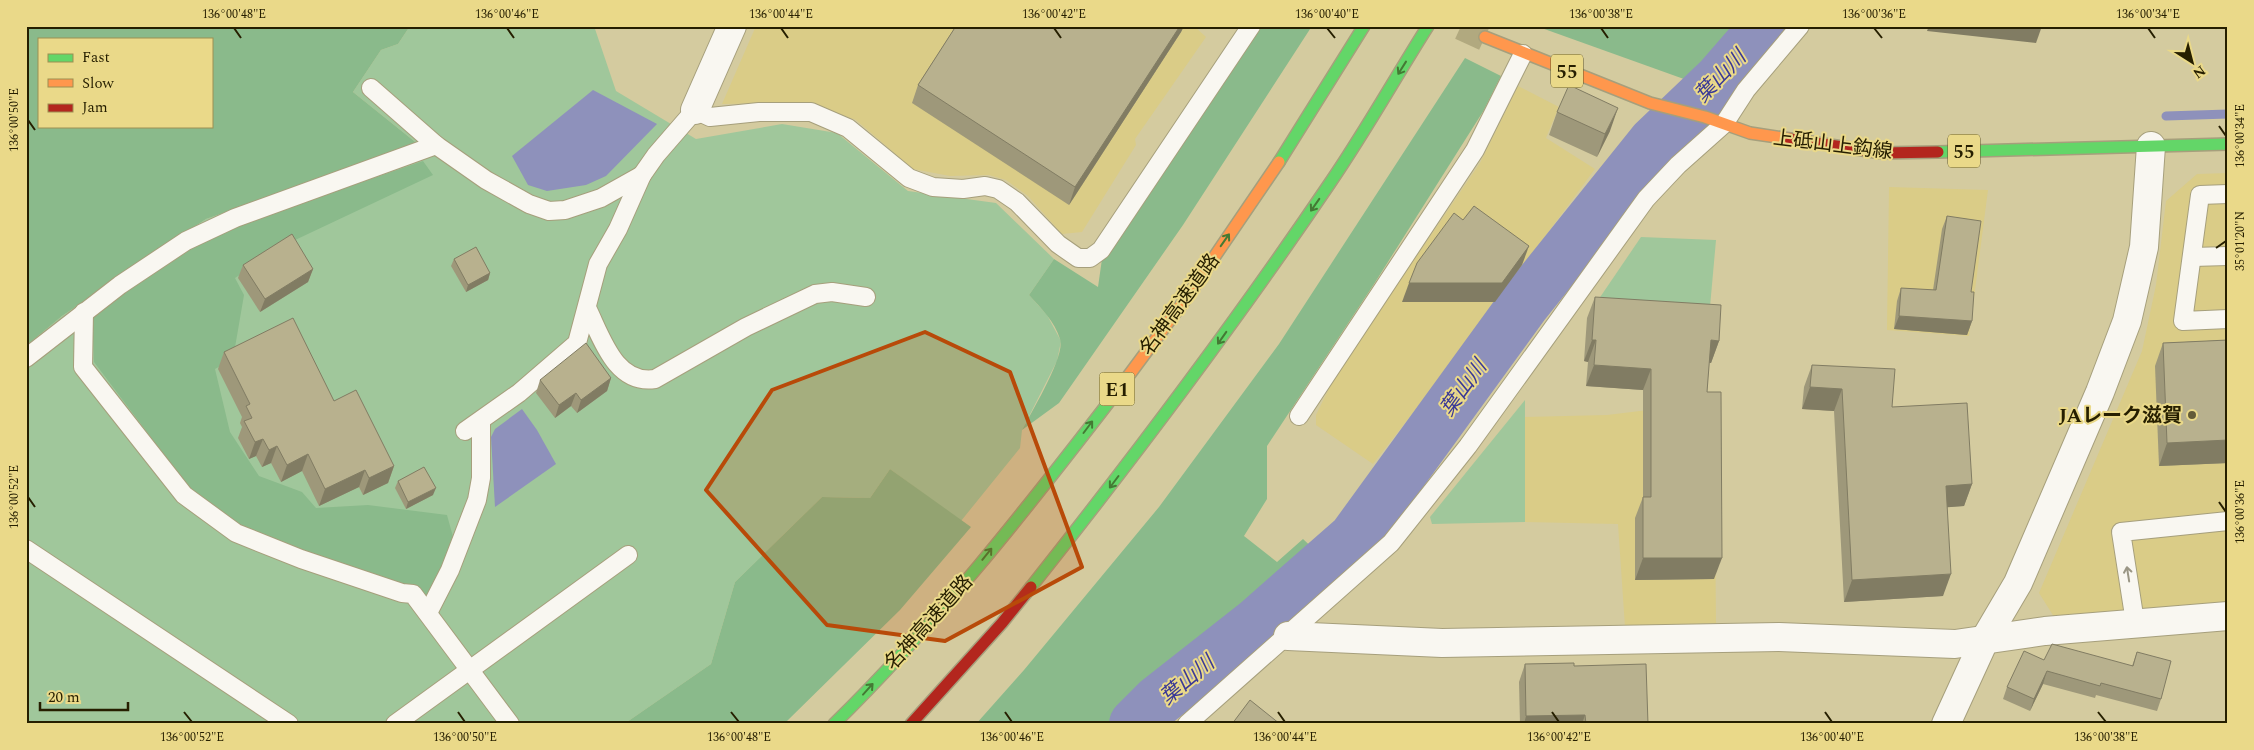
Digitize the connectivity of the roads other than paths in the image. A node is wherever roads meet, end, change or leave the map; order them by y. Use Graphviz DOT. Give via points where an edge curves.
graph roads {
  1 [pos="732,26"];
  2 [pos="1250,26"];
  3 [pos="1364,26"];
  4 [pos="1428,26"];
  5 [pos="1800,26"];
  6 [pos="1485,37"];
  7 [pos="1523,54"];
  8 [pos="371,88"];
  9 [pos="695,110"];
  10 [pos="1724,124"];
  11 [pos="2228,144"];
  12 [pos="436,145"];
  13 [pos="2151,146"];
  14 [pos="642,175"];
  15 [pos="2228,194"];
  16 [pos="2228,256"];
  17 [pos="2192,257"];
  18 [pos="866,297"];
  19 [pos="588,310"];
  20 [pos="84,312"];
  21 [pos="2228,319"];
  22 [pos="26,358"];
  23 [pos="1299,416"];
  24 [pos="481,422"];
  25 [pos="466,431"];
  26 [pos="2228,520"];
  27 [pos="26,549"];
  28 [pos="628,555"];
  29 [pos="428,613"];
  30 [pos="2228,616"];
  31 [pos="2135,622"];
  32 [pos="1288,636"];
  33 [pos="1985,639"];
  34 [pos="470,669"];
  35 [pos="288,724"];
  36 [pos="395,724"];
  37 [pos="510,724"];
  38 [pos="834,724"];
  39 [pos="911,724"];
  40 [pos="1187,724"];
  41 [pos="1946,724"];
  1 -- 9 [label="street"];
  2 -- 9 [label="lane" via="1101,250 1090,258 1078,258 1058,244 1016,202 998,189 984,186 963,189 933,187 909,178 848,128 811,112 760,112 710,117"];
  38 -- 3 [label="main road, 名神高速道路 / E1, one-way" via="959,589 1058,468 1170,319 1282,158"];
  4 -- 39 [label="main road, E1, one-way" via="1331,182 1211,353 1002,623"];
  5 -- 10 [label="lane" via="1746,90"];
  6 -- 7 [label="main road, 上砥山上鈎線 / 55"];
  7 -- 10 [label="main road, 上砥山上鈎線 / 55" via="1650,103"];
  7 -- 23 [label="lane" via="1475,150"];
  8 -- 12 [label="lane"];
  9 -- 14 [label="lane"];
  10 -- 13 [label="main road, 上砥山上鈎線 / 55" via="1750,134 1882,153"];
  10 -- 32 [label="lane" via="1646,199 1468,446 1391,543"];
  11 -- 13 [label="main road, 上砥山上鈎線 / 55"];
  12 -- 14 [label="lane" via="486,180 529,204 549,211 565,210 601,198"];
  12 -- 20 [label="lane" via="235,218 186,241"];
  13 -- 33 [label="street" via="2144,247 2127,321 2018,583"];
  14 -- 19 [label="lane" via="598,264"];
  15 -- 17 [label="lane" via="2200,195"];
  16 -- 17 [label="lane"];
  17 -- 21 [label="lane" via="2183,321"];
  18 -- 19 [label="lane" via="832,292 815,294 746,327 655,379 643,381 633,378 616,362"];
  19 -- 24 [label="lane" via="577,343"];
  20 -- 22 [label="lane"];
  20 -- 29 [label="lane" via="83,367 184,495 236,533 301,559 413,594"];
  24 -- 25 [label="lane"];
  24 -- 29 [label="lane" via="477,500 450,570"];
  31 -- 26 [label="lane, one-way" via="2121,532"];
  27 -- 35 [label="lane"];
  28 -- 34 [label="lane"];
  29 -- 34 [label="lane"];
  30 -- 31 [label="street"];
  31 -- 33 [label="street"];
  32 -- 33 [label="street" via="1436,643 1779,637 1955,644"];
  32 -- 40 [label="lane"];
  33 -- 41 [label="street"];
  34 -- 36 [label="lane"];
  34 -- 37 [label="lane"];
}
